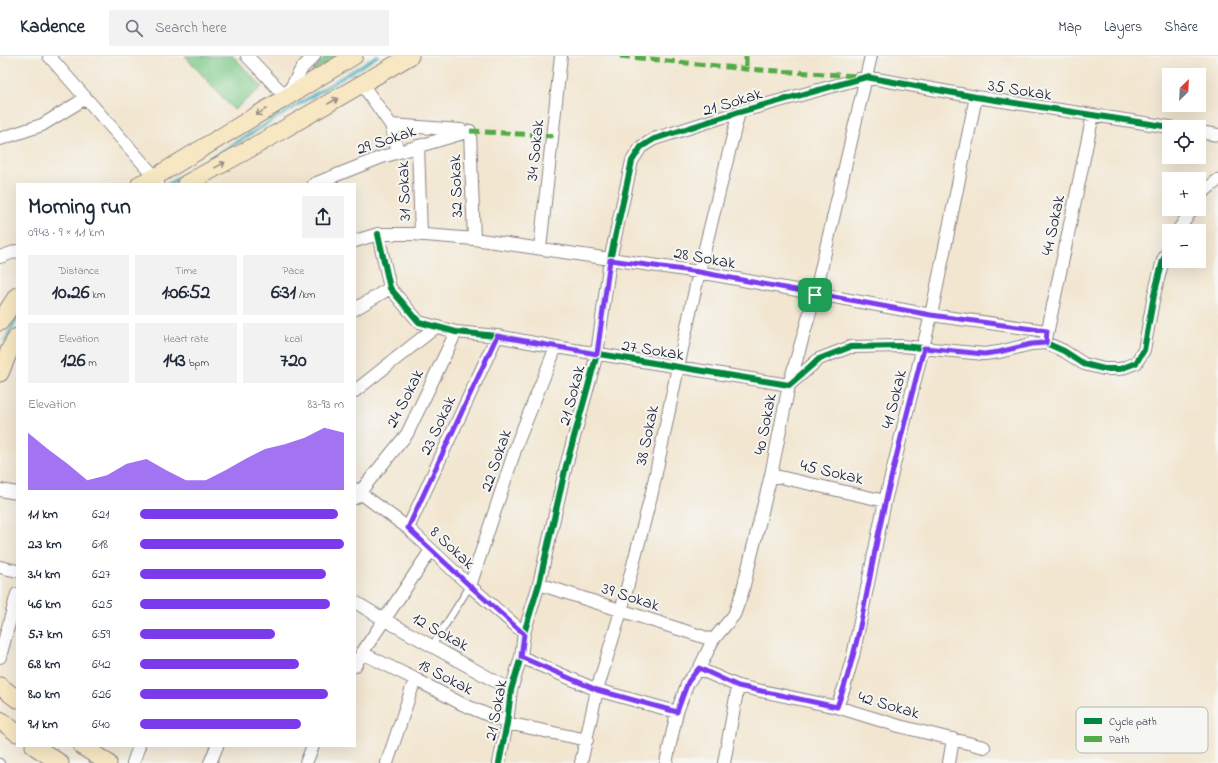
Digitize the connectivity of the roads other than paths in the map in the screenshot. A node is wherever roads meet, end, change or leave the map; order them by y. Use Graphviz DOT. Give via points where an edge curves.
graph roads {
  1 [pos="49,56"];
  2 [pos="247,56"];
  3 [pos="314,56"];
  4 [pos="354,56"];
  5 [pos="410,56"];
  6 [pos="561,56"];
  7 [pos="871,56"];
  8 [pos="866,77"];
  9 [pos="362,84"];
  10 [pos="286,97"];
  11 [pos="976,97"];
  12 [pos="86,98"];
  13 [pos="739,112"];
  14 [pos="1093,115"];
  15 [pos="390,125"];
  16 [pos="1162,126"];
  17 [pos="470,131"];
  18 [pos="1206,133"];
  19 [pos="1218,135"];
  20 [pos="0,139"];
  21 [pos="418,146"];
  22 [pos="398,152"];
  23 [pos="1218,180"];
  24 [pos="151,182"];
  25 [pos="188,183"];
  26 [pos="316,183"];
  27 [pos="1206,190"];
  28 [pos="378,234"];
  29 [pos="421,235"];
  30 [pos="474,239"];
  31 [pos="356,241"];
  32 [pos="540,248"];
  33 [pos="16,251"];
  34 [pos="0,257"];
  35 [pos="610,260"];
  36 [pos="1162,264"];
  37 [pos="699,272"];
  38 [pos="390,288"];
  39 [pos="815,295"];
  40 [pos="16,298"];
  41 [pos="356,308"];
  42 [pos="931,315"];
  43 [pos="0,322"];
  44 [pos="436,327"];
  45 [pos="456,332"];
  46 [pos="497,336"];
  47 [pos="1047,337"];
  48 [pos="16,339"];
  49 [pos="556,347"];
  50 [pos="924,348"];
  51 [pos="597,354"];
  52 [pos="678,367"];
  53 [pos="0,373"];
  54 [pos="789,385"];
  55 [pos="356,390"];
  56 [pos="771,475"];
  57 [pos="0,490"];
  58 [pos="16,493"];
  59 [pos="356,493"];
  60 [pos="885,501"];
  61 [pos="408,528"];
  62 [pos="431,550"];
  63 [pos="0,567"];
  64 [pos="16,571"];
  65 [pos="539,584"];
  66 [pos="470,586"];
  67 [pos="16,598"];
  68 [pos="356,603"];
  69 [pos="621,611"];
  70 [pos="385,620"];
  71 [pos="524,634"];
  72 [pos="713,640"];
  73 [pos="432,646"];
  74 [pos="362,653"];
  75 [pos="0,657"];
  76 [pos="521,657"];
  77 [pos="356,664"];
  78 [pos="699,668"];
  79 [pos="415,679"];
  80 [pos="0,686"];
  81 [pos="738,686"];
  82 [pos="511,690"];
  83 [pos="597,690"];
  84 [pos="16,698"];
  85 [pos="837,707"];
  86 [pos="677,712"];
  87 [pos="0,720"];
  88 [pos="507,723"];
  89 [pos="16,732"];
  90 [pos="953,739"];
  91 [pos="586,740"];
  92 [pos="35,747"];
  93 [pos="84,747"];
  94 [pos="139,747"];
  95 [pos="217,747"];
  96 [pos="313,747"];
  97 [pos="984,747"];
  98 [pos="102,755"];
  99 [pos="57,763"];
  100 [pos="133,763"];
  101 [pos="210,763"];
  102 [pos="306,763"];
  103 [pos="387,763"];
  104 [pos="499,763"];
  105 [pos="582,763"];
  106 [pos="666,763"];
  107 [pos="724,763"];
  108 [pos="949,763"];
  1 -- 12 [label="street"];
  2 -- 10 [label="street"];
  3 -- 10 [label="street" via="302,68"];
  4 -- 10 [label="main road"];
  5 -- 9 [label="main road"];
  6 -- 32 [label="street, 34 Sokak"];
  7 -- 8 [label="street, 40 Sokak"];
  8 -- 11 [label="street, 35 Sokak"];
  8 -- 13 [label="street, 21 Sokak"];
  8 -- 39 [label="street, 40 Sokak"];
  9 -- 15 [label="street"];
  25 -- 9 [label="main road, one-way"];
  10 -- 24 [label="main road, one-way"];
  11 -- 14 [label="street, 35 Sokak"];
  11 -- 42 [label="street, 41 Sokak"];
  12 -- 20 [label="street" via="42,125"];
  12 -- 24 [label="street"];
  13 -- 35 [label="street, 21 Sokak" via="654,139 641,146 632,161"];
  13 -- 37 [label="street, 38 Sokak"];
  14 -- 16 [label="street, 35 Sokak"];
  14 -- 47 [label="street, 44 Sokak"];
  15 -- 17 [label="street"];
  15 -- 22 [label="street"];
  17 -- 21 [label="street, 29 Sokak"];
  17 -- 30 [label="street, 32 Sokak"];
  18 -- 19 [label="street"];
  21 -- 22 [label="street, 29 Sokak"];
  21 -- 29 [label="street, 31 Sokak"];
  22 -- 26 [label="street, 29 Sokak"];
  23 -- 27 [label="street"];
  28 -- 29 [label="street, 28 Sokak"];
  28 -- 31 [label="street, 28 Sokak"];
  28 -- 38 [label="street, 27 Sokak"];
  29 -- 30 [label="street, 28 Sokak"];
  30 -- 32 [label="street, 28 Sokak"];
  32 -- 35 [label="street, 28 Sokak"];
  33 -- 34 [label="street"];
  35 -- 37 [label="street, 28 Sokak"];
  35 -- 51 [label="street, 21 Sokak"];
  36 -- 47 [label="street" via="1144,350 1136,363 1120,369 1104,369 1084,364"];
  37 -- 39 [label="street, 28 Sokak"];
  37 -- 52 [label="street, 38 Sokak"];
  38 -- 41 [label="street"];
  38 -- 44 [label="street, 27 Sokak" via="419,322"];
  39 -- 42 [label="street, 28 Sokak"];
  39 -- 54 [label="street, 40 Sokak"];
  40 -- 43 [label="main road"];
  42 -- 47 [label="street, 28 Sokak"];
  42 -- 50 [label="street, 41 Sokak"];
  44 -- 45 [label="street, 27 Sokak"];
  44 -- 55 [label="street"];
  45 -- 46 [label="street, 27 Sokak"];
  45 -- 59 [label="street, 24 Sokak" via="407,434"];
  46 -- 49 [label="street, 27 Sokak"];
  46 -- 61 [label="street, 23 Sokak"];
  47 -- 50 [label="street" via="1031,344 984,354"];
  48 -- 53 [label="main road"];
  49 -- 51 [label="street, 27 Sokak"];
  49 -- 66 [label="street, 22 Sokak" via="518,441"];
  50 -- 54 [label="street" via="850,348 819,359"];
  50 -- 60 [label="street, 41 Sokak"];
  51 -- 52 [label="street, 27 Sokak"];
  51 -- 65 [label="street, 21 Sokak" via="566,466"];
  52 -- 54 [label="street, 27 Sokak"];
  52 -- 69 [label="street, 38 Sokak" via="652,492"];
  54 -- 56 [label="street, 40 Sokak"];
  56 -- 60 [label="street, 45 Sokak"];
  56 -- 72 [label="street, 40 Sokak" via="742,593 734,615"];
  57 -- 58 [label="street"];
  59 -- 61 [label="street, 8 Sokak"];
  60 -- 85 [label="street, 41 Sokak" via="853,656"];
  61 -- 62 [label="street, 8 Sokak"];
  62 -- 66 [label="street, 8 Sokak"];
  62 -- 70 [label="street"];
  63 -- 64 [label="street"];
  65 -- 69 [label="street, 39 Sokak"];
  65 -- 71 [label="street, 21 Sokak"];
  66 -- 71 [label="street, 8 Sokak"];
  66 -- 73 [label="lane"];
  67 -- 75 [label="street"];
  68 -- 70 [label="street, 12 Sokak"];
  69 -- 72 [label="street, 39 Sokak"];
  69 -- 83 [label="street, 38 Sokak"];
  70 -- 73 [label="street, 12 Sokak"];
  70 -- 74 [label="street"];
  71 -- 76 [label="street, 21 Sokak"];
  72 -- 78 [label="street, 40 Sokak"];
  73 -- 82 [label="street, 12 Sokak"];
  74 -- 77 [label="street"];
  74 -- 79 [label="street, 18 Sokak"];
  76 -- 82 [label="street, 21 Sokak"];
  76 -- 83 [label="street"];
  78 -- 81 [label="street, 42 Sokak"];
  78 -- 86 [label="street, 40 Sokak" via="688,682"];
  79 -- 88 [label="street, 18 Sokak" via="462,704"];
  79 -- 103 [label="street"];
  80 -- 84 [label="main road"];
  81 -- 85 [label="street, 42 Sokak"];
  81 -- 107 [label="street"];
  82 -- 88 [label="street, 21 Sokak"];
  83 -- 86 [label="street"];
  83 -- 91 [label="street, 38 Sokak"];
  85 -- 90 [label="street, 42 Sokak"];
  86 -- 106 [label="street, 40 Sokak"];
  87 -- 89 [label="main road"];
  88 -- 91 [label="street, 18 Sokak"];
  88 -- 104 [label="street, 21 Sokak"];
  90 -- 97 [label="street, 42 Sokak"];
  90 -- 108 [label="street"];
  91 -- 105 [label="street, 38 Sokak"];
  92 -- 99 [label="main road"];
  93 -- 98 [label="main road"];
  94 -- 100 [label="street"];
  95 -- 101 [label="street"];
  96 -- 102 [label="street"];
}
